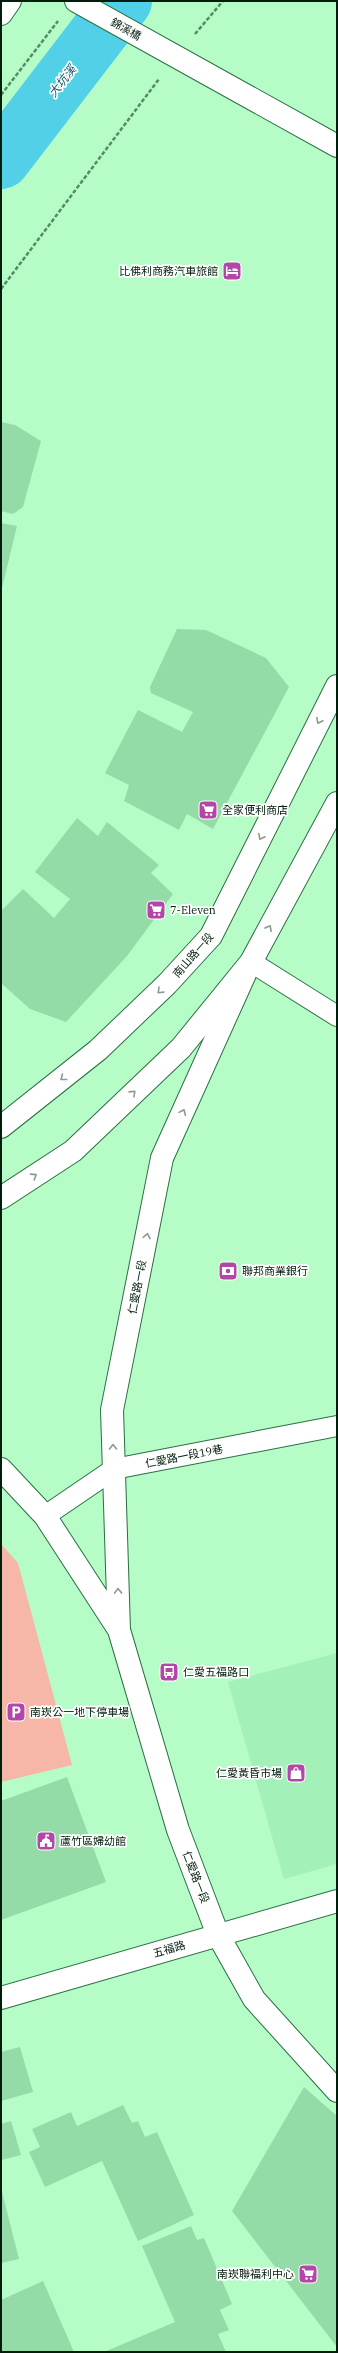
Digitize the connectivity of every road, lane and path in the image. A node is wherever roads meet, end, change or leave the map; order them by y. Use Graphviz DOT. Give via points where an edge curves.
graph roads {
  1 [pos="10,1"];
  2 [pos="76,1"];
  3 [pos="223,1"];
  4 [pos="1,14"];
  5 [pos="59,20"];
  6 [pos="176,57"];
  7 [pos="1,95"];
  8 [pos="337,146"];
  9 [pos="1,289"];
  10 [pos="337,686"];
  11 [pos="337,803"];
  12 [pos="251,962"];
  13 [pos="337,1016"];
  14 [pos="1,1127"];
  15 [pos="1,1198"];
  16 [pos="337,1426"];
  17 [pos="1,1469"];
  18 [pos="114,1469"];
  19 [pos="45,1516"];
  20 [pos="119,1630"];
  21 [pos="337,1901"];
  22 [pos="218,1935"];
  23 [pos="1,1998"];
  24 [pos="337,2091"];
  1 -- 4 [label="street"];
  2 -- 6 [label="street, 錦溪橋"];
  3 -- 6 [label="path"];
  5 -- 7 [label="path"];
  6 -- 8 [label="street, 錦溪橋"];
  6 -- 9 [label="path"];
  10 -- 14 [label="street, 南山路一段, one-way" via="211,936 167,984 98,1050"];
  12 -- 11 [label="street, one-way"];
  12 -- 13 [label="lane"];
  15 -- 12 [label="street, one-way" via="73,1151 181,1048"];
  18 -- 12 [label="street, 仁愛路一段, one-way" via="112,1410 162,1158"];
  16 -- 18 [label="lane, 仁愛路一段19巷"];
  17 -- 19 [label="street, 仁愛路一段"];
  18 -- 19 [label="lane, 仁愛路一段19巷"];
  20 -- 18 [label="street, 仁愛路一段, one-way"];
  19 -- 20 [label="street, 仁愛路一段"];
  20 -- 22 [label="street, 仁愛路一段" via="178,1830"];
  21 -- 22 [label="street, 五福路"];
  22 -- 23 [label="street, 五福路"];
  22 -- 24 [label="street, 仁愛路一段" via="254,1999"];
}
